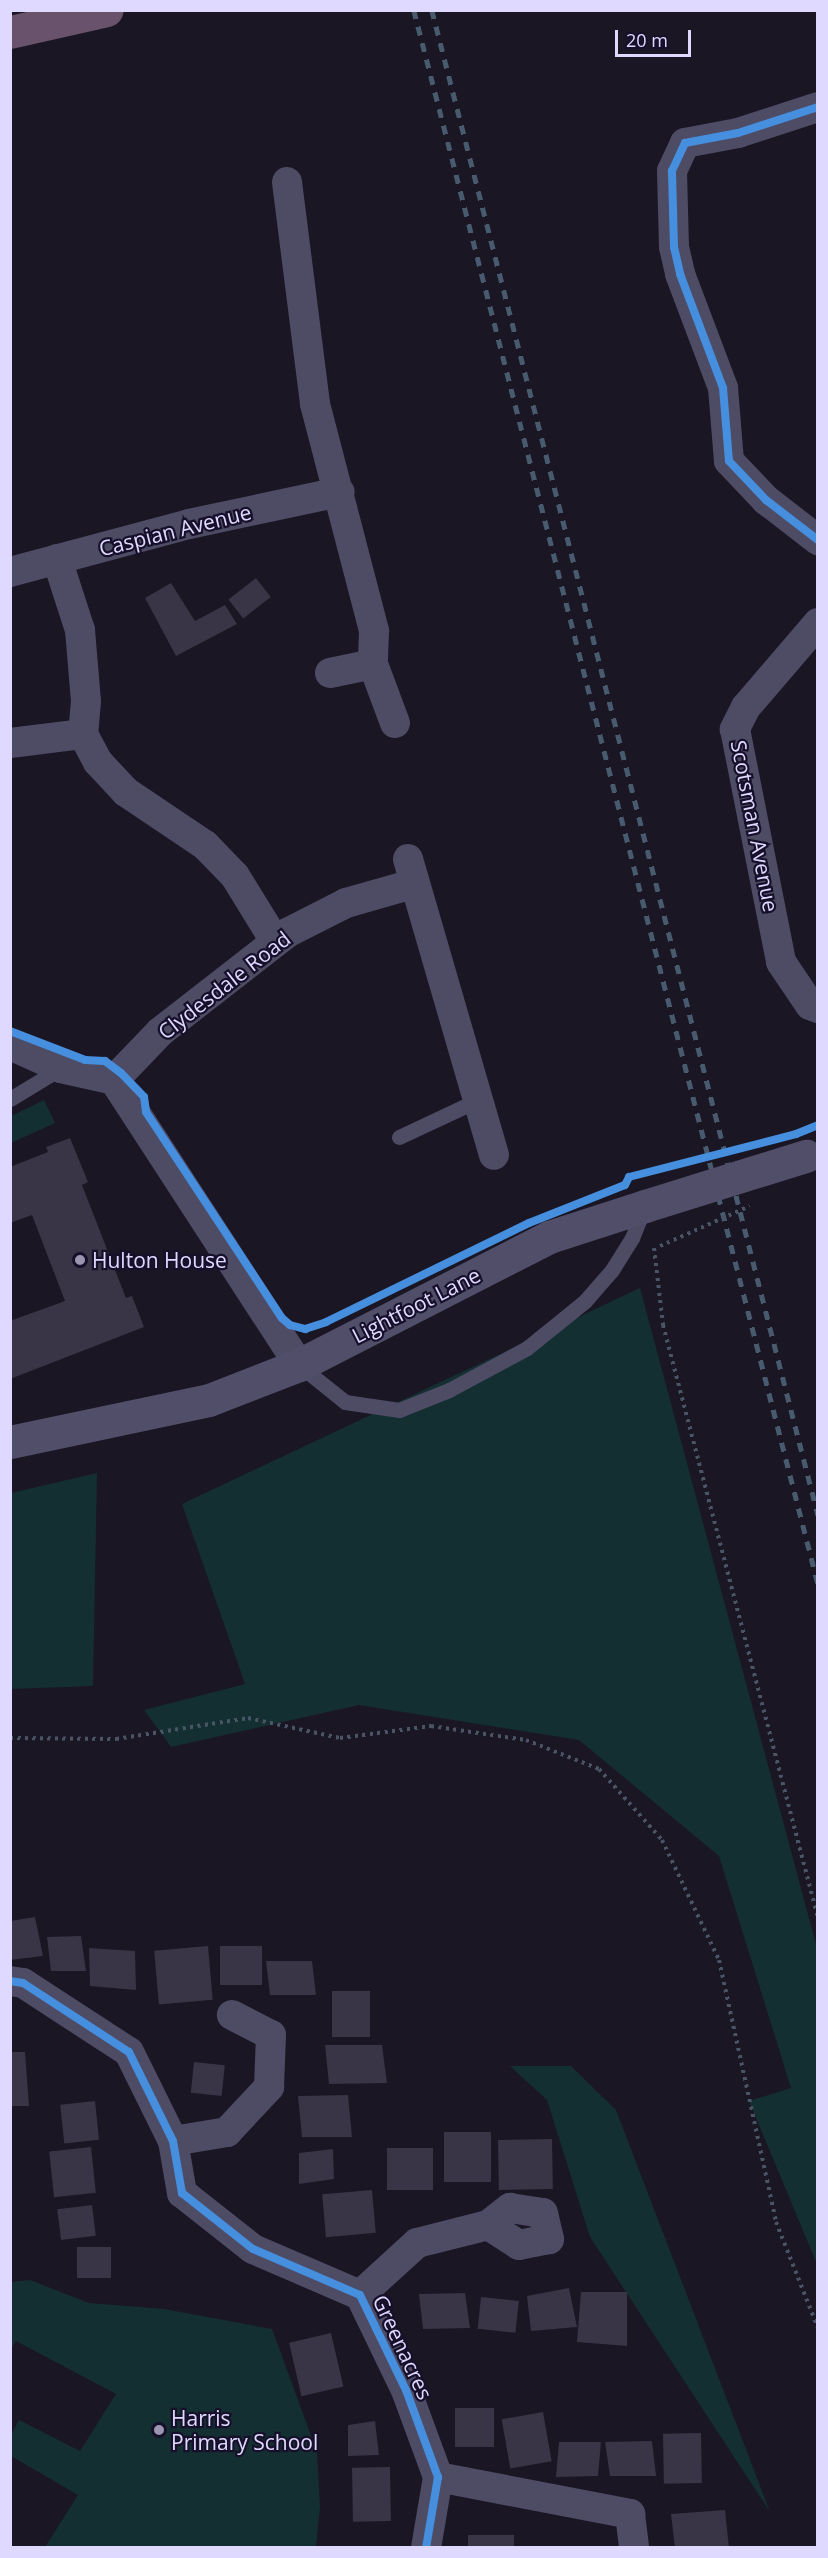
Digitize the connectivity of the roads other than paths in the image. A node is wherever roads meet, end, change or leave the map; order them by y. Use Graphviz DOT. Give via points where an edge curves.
graph roads {
  1 [pos="107,10"];
  2 [pos="10,32"];
  3 [pos="818,107"];
  4 [pos="287,182"];
  5 [pos="340,492"];
  6 [pos="818,540"];
  7 [pos="57,559"];
  8 [pos="10,572"];
  9 [pos="818,623"];
  10 [pos="373,664"];
  11 [pos="330,673"];
  12 [pos="395,723"];
  13 [pos="83,734"];
  14 [pos="10,743"];
  15 [pos="275,941"];
  16 [pos="818,1008"];
  17 [pos="10,1045"];
  18 [pos="61,1068"];
  19 [pos="114,1080"];
  20 [pos="10,1098"];
  21 [pos="478,1100"];
  22 [pos="399,1137"];
  23 [pos="812,1153"];
  24 [pos="494,1155"];
  25 [pos="645,1206"];
  26 [pos="299,1365"];
  27 [pos="10,1442"];
  28 [pos="10,1981"];
  29 [pos="232,2015"];
  30 [pos="173,2141"];
  31 [pos="488,2226"];
  32 [pos="360,2295"];
  33 [pos="438,2477"];
  34 [pos="426,2547"];
  35 [pos="633,2547"];
  1 -- 2 [label="highway"];
  3 -- 6 [label="street" via="738,132 685,143 672,171 674,247 680,274 723,388 729,461 766,500"];
  4 -- 5 [label="street" via="315,404"];
  5 -- 7 [label="street, Caspian Avenue" via="189,524"];
  5 -- 10 [label="street" via="374,631"];
  7 -- 8 [label="street, Caspian Avenue"];
  7 -- 13 [label="street" via="80,630 86,701"];
  9 -- 16 [label="street, Scotsman Avenue" via="746,707 735,729 781,962 810,1005"];
  10 -- 11 [label="street"];
  10 -- 12 [label="street"];
  13 -- 14 [label="street"];
  13 -- 15 [label="street" via="98,762 126,792 205,845 235,876"];
  15 -- 19 [label="street, Clydesdale Road" via="160,1032"];
  15 -- 21 [label="street, Clydesdale Road" via="411,871"];
  17 -- 18 [label="street"];
  18 -- 19 [label="street"];
  18 -- 20 [label="lane"];
  19 -- 26 [label="street"];
  21 -- 22 [label="lane"];
  21 -- 24 [label="street, Clydesdale Road"];
  23 -- 25 [label="main road, Lightfoot Lane, bridge"];
  25 -- 26 [label="main road, Lightfoot Lane" via="549,1237"];
  25 -- 26 [label="lane" via="622,1254 585,1301 527,1348 449,1390 399,1410 345,1402"];
  26 -- 27 [label="main road, Lightfoot Lane" via="209,1400"];
  28 -- 30 [label="street, Greenacres" via="23,1983 129,2052"];
  29 -- 30 [label="street" via="271,2035 269,2086 227,2132"];
  30 -- 32 [label="street, Greenacres" via="182,2193 253,2249"];
  31 -- 32 [label="street, Greenacres" via="417,2243"];
  32 -- 33 [label="street, Greenacres" via="406,2391"];
  33 -- 34 [label="street"];
  33 -- 35 [label="street" via="630,2514"];
}
